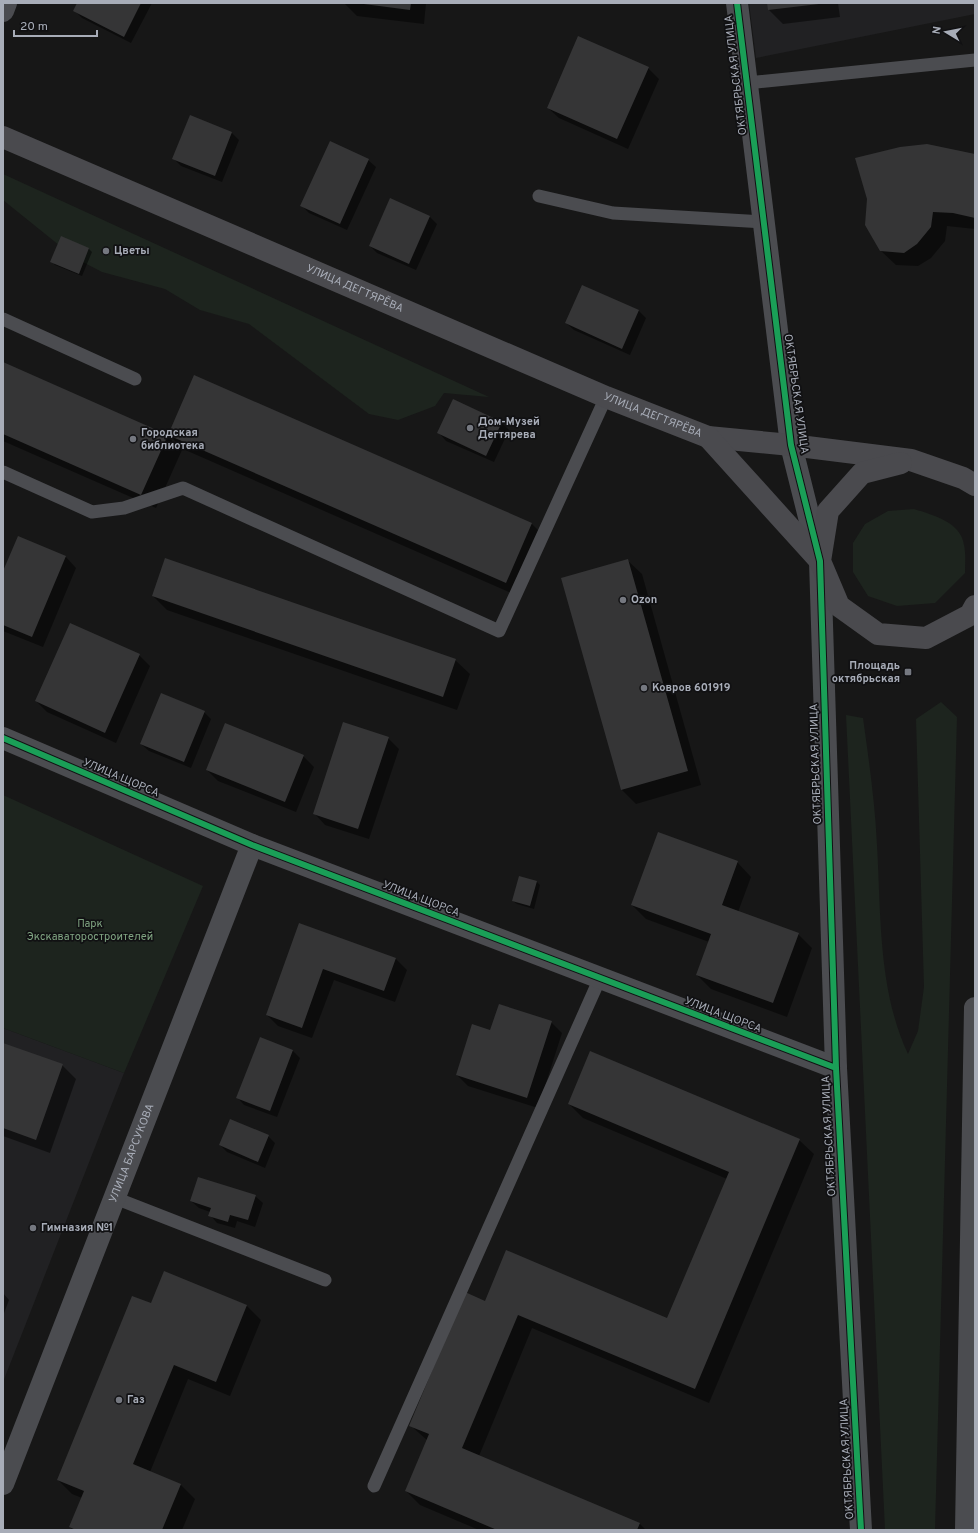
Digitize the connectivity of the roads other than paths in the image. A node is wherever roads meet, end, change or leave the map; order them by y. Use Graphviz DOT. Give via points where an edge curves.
graph roads {
  1 [pos="6,3"];
  2 [pos="737,3"];
  3 [pos="3,11"];
  4 [pos="975,60"];
  5 [pos="747,83"];
  6 [pos="3,137"];
  7 [pos="539,196"];
  8 [pos="764,222"];
  9 [pos="3,319"];
  10 [pos="136,379"];
  11 [pos="606,397"];
  12 [pos="708,437"];
  13 [pos="791,445"];
  14 [pos="911,460"];
  15 [pos="3,472"];
  16 [pos="971,486"];
  17 [pos="820,561"];
  18 [pos="974,615"];
  19 [pos="3,738"];
  20 [pos="252,845"];
  21 [pos="600,978"];
  22 [pos="975,1008"];
  23 [pos="836,1068"];
  24 [pos="115,1198"];
  25 [pos="325,1280"];
  26 [pos="3,1484"];
  27 [pos="374,1486"];
  28 [pos="861,1530"];
  29 [pos="966,1530"];
  1 -- 3 [label="street"];
  2 -- 5 [label="street, ОКТЯБРЬСКАЯ УЛИЦА"];
  4 -- 5 [label="lane"];
  5 -- 8 [label="street, ОКТЯБРЬСКАЯ УЛИЦА"];
  6 -- 11 [label="main road, УЛИЦА ДЕГТЯРЁВА"];
  7 -- 8 [label="lane" via="613,213"];
  8 -- 13 [label="street, ОКТЯБРЬСКАЯ УЛИЦА"];
  9 -- 10 [label="lane"];
  11 -- 12 [label="main road, УЛИЦА ДЕГТЯРЁВА"];
  11 -- 15 [label="lane" via="499,631 183,488 124,508 92,512"];
  12 -- 13 [label="main road, УЛИЦА ДЕГТЯРЁВА"];
  12 -- 17 [label="main road, УЛИЦА ДЕГТЯРЁВА"];
  13 -- 14 [label="main road, УЛИЦА ДЕГТЯРЁВА"];
  13 -- 17 [label="street, ОКТЯБРЬСКАЯ УЛИЦА"];
  14 -- 16 [label="main road, УЛИЦА ДЕГТЯРЁВА"];
  14 -- 17 [label="main road" via="862,473 857,478 828,511"];
  17 -- 18 [label="main road" via="839,606 878,634 926,638"];
  17 -- 23 [label="street, ОКТЯБРЬСКАЯ УЛИЦА"];
  19 -- 20 [label="street, УЛИЦА ЩОРСА"];
  20 -- 21 [label="street, УЛИЦА ЩОРСА"];
  20 -- 24 [label="street, УЛИЦА БАРСУКОВА"];
  21 -- 23 [label="street, УЛИЦА ЩОРСА"];
  21 -- 27 [label="lane"];
  22 -- 29 [label="street"];
  23 -- 28 [label="street, ОКТЯБРЬСКАЯ УЛИЦА"];
  24 -- 25 [label="lane"];
  24 -- 26 [label="street, УЛИЦА БАРСУКОВА"];
}
